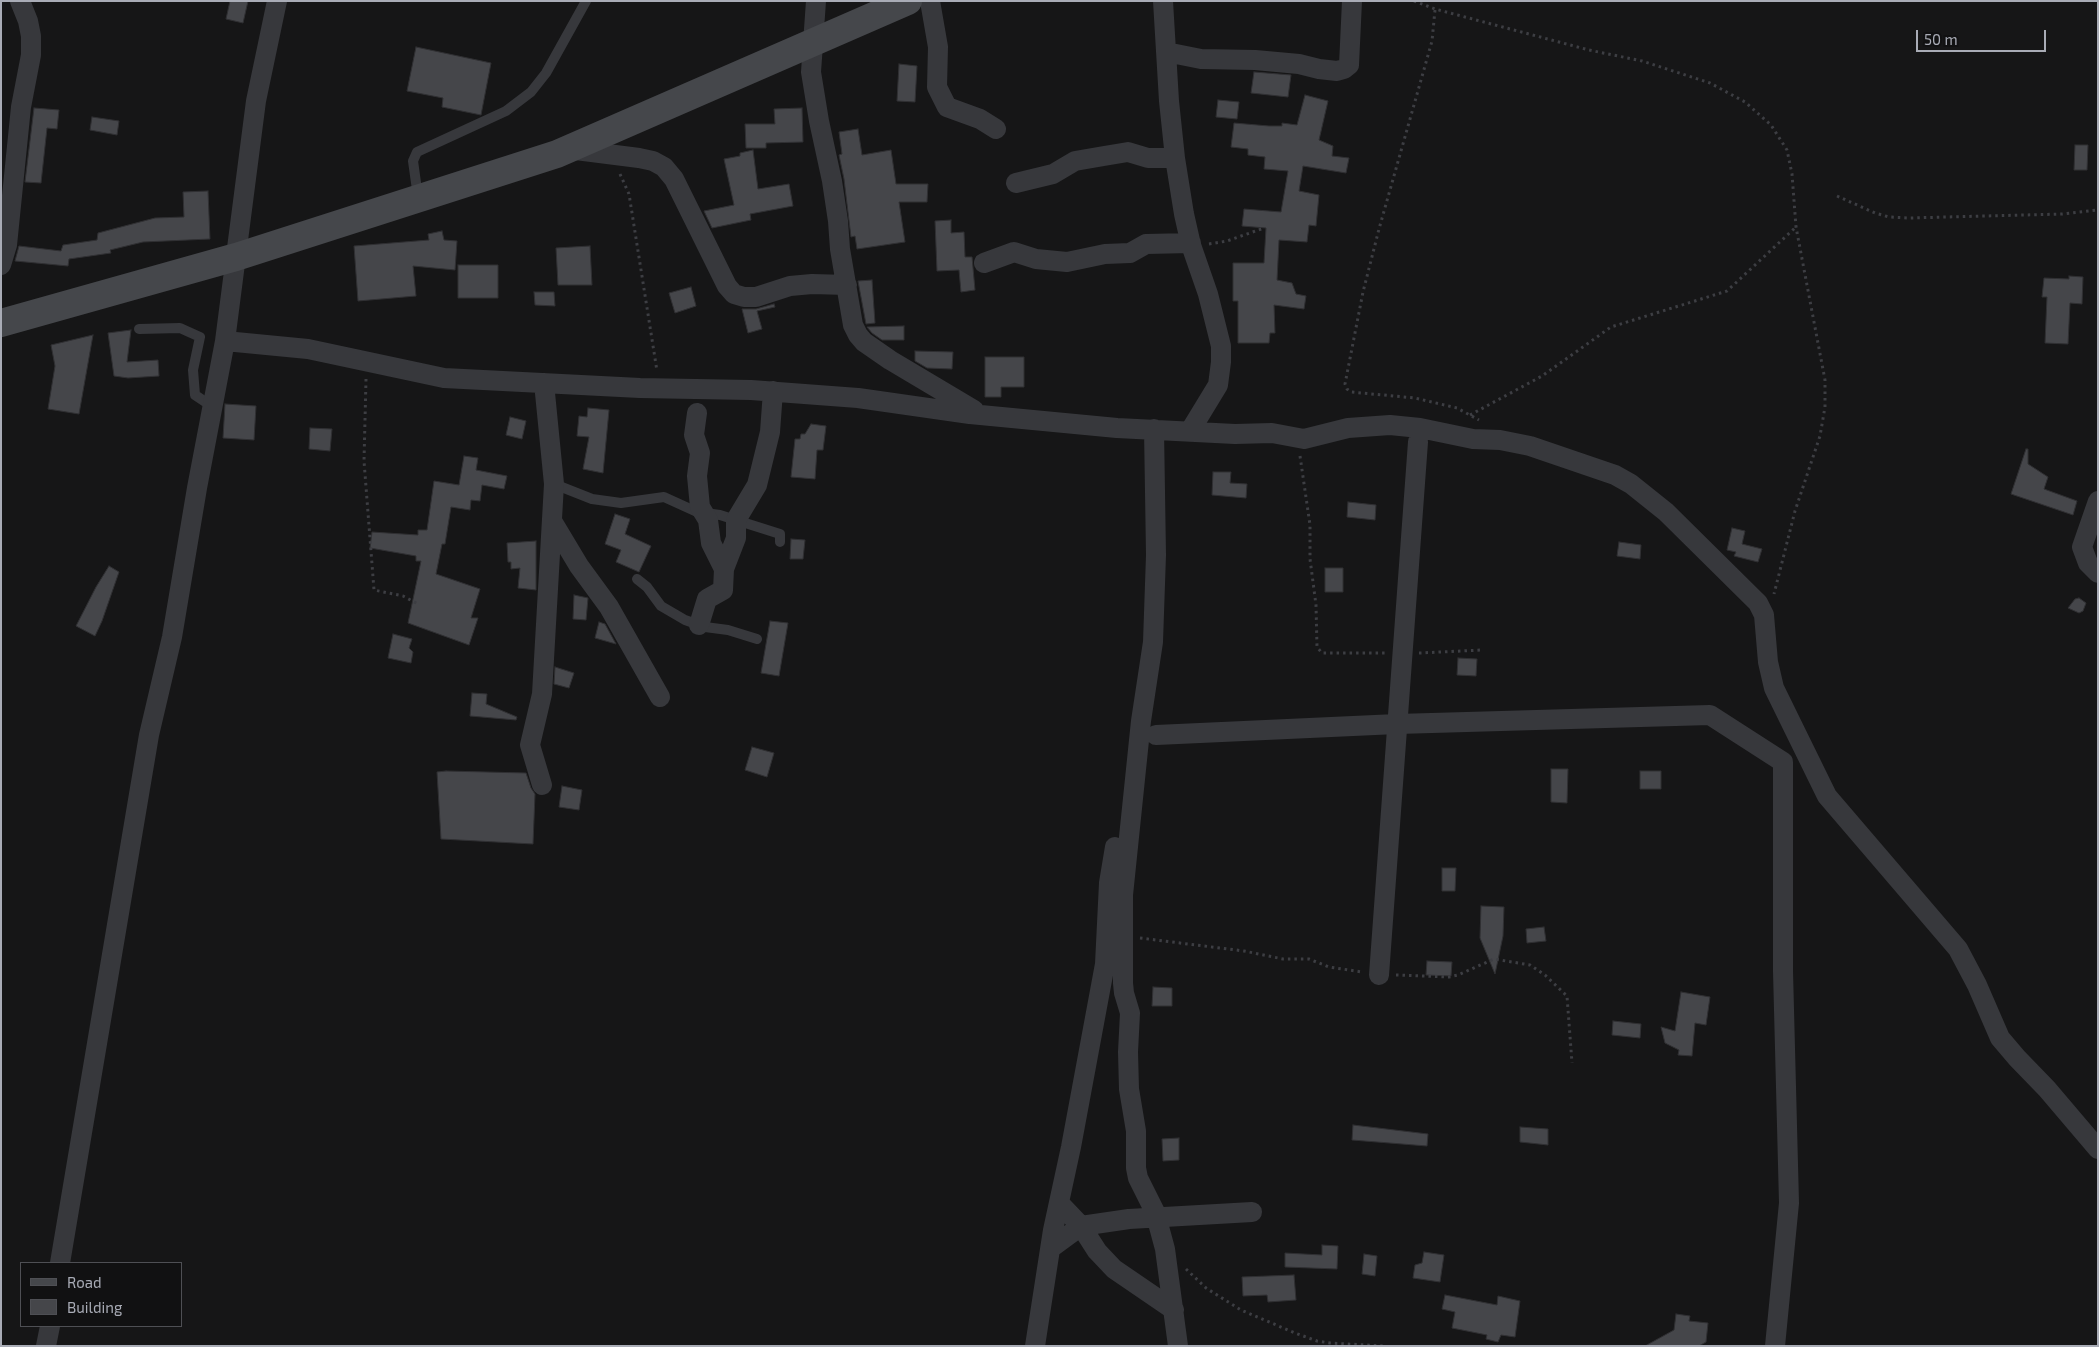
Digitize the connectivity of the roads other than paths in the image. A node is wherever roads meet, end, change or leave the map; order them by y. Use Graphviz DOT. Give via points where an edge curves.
graph roads {
  1 [pos="20,1"];
  2 [pos="277,1"];
  3 [pos="586,1"];
  4 [pos="816,1"];
  5 [pos="908,1"];
  6 [pos="930,1"];
  7 [pos="1163,1"];
  8 [pos="1352,1"];
  9 [pos="812,43"];
  10 [pos="1166,52"];
  11 [pos="996,129"];
  12 [pos="568,149"];
  13 [pos="1175,158"];
  14 [pos="1016,183"];
  15 [pos="418,198"];
  16 [pos="1191,244"];
  17 [pos="236,257"];
  18 [pos="984,262"];
  19 [pos="1,266"];
  20 [pos="847,285"];
  21 [pos="1,323"];
  22 [pos="139,329"];
  23 [pos="225,341"];
  24 [pos="544,383"];
  25 [pos="773,391"];
  26 [pos="212,407"];
  27 [pos="697,413"];
  28 [pos="982,415"];
  29 [pos="1154,429"];
  30 [pos="1190,431"];
  31 [pos="1418,442"];
  32 [pos="554,484"];
  33 [pos="2098,501"];
  34 [pos="704,513"];
  35 [pos="736,520"];
  36 [pos="552,521"];
  37 [pos="780,542"];
  38 [pos="724,569"];
  39 [pos="2098,573"];
  40 [pos="637,579"];
  41 [pos="699,625"];
  42 [pos="757,639"];
  43 [pos="660,697"];
  44 [pos="1140,721"];
  45 [pos="1397,724"];
  46 [pos="1156,735"];
  47 [pos="542,784"];
  48 [pos="1379,975"];
  49 [pos="2098,1149"];
  50 [pos="1059,1203"];
  51 [pos="1252,1212"];
  52 [pos="1156,1217"];
  53 [pos="1081,1226"];
  54 [pos="1051,1248"];
  55 [pos="60,1262"];
  56 [pos="1174,1310"];
  57 [pos="50,1327"];
  58 [pos="46,1346"];
  59 [pos="1036,1346"];
  60 [pos="1178,1346"];
  61 [pos="1775,1346"];
  1 -- 19 [label="street" via="28,21 31,55"];
  2 -- 17 [label="street" via="256,101"];
  3 -- 15 [label="lane" via="546,73 531,92 506,111 417,152 413,161"];
  4 -- 9 [label="street"];
  5 -- 9 [label="street"];
  6 -- 11 [label="street" via="938,47 937,87 947,107 980,119"];
  7 -- 10 [label="street"];
  8 -- 10 [label="street" via="1349,65 1337,71 1255,60 1202,59"];
  9 -- 12 [label="street"];
  9 -- 20 [label="street" via="811,72 832,181"];
  10 -- 13 [label="street"];
  12 -- 15 [label="street"];
  12 -- 20 [label="street" via="639,158 664,167 674,179 727,286 734,294 756,297 790,286"];
  13 -- 14 [label="street" via="1148,158 1128,152 1076,161 1053,174"];
  13 -- 16 [label="street"];
  15 -- 17 [label="street"];
  16 -- 18 [label="street" via="1146,244 1130,253 1105,254 1067,262 1036,259 1014,252"];
  16 -- 30 [label="street" via="1215,320 1222,362 1218,385"];
  17 -- 21 [label="street"];
  17 -- 23 [label="street"];
  20 -- 28 [label="street" via="853,325 864,342"];
  22 -- 26 [label="lane" via="180,328 200,337 193,370 195,395"];
  23 -- 24 [label="street" via="308,349 444,378"];
  23 -- 26 [label="street"];
  24 -- 25 [label="street"];
  24 -- 32 [label="street"];
  25 -- 28 [label="street" via="858,398"];
  25 -- 35 [label="street" via="770,432 757,485"];
  26 -- 55 [label="street" via="172,637 149,735"];
  27 -- 34 [label="street" via="694,436 700,453 697,476 700,507"];
  28 -- 29 [label="street"];
  29 -- 30 [label="street"];
  29 -- 44 [label="street" via="1156,555 1153,642"];
  30 -- 49 [label="street" via="1272,433 1308,439 1348,428 1398,426 1530,446 1615,475 1631,484 1666,512 1758,603 1764,615 1774,688 1827,796 1958,949 2000,1038"];
  31 -- 45 [label="street"];
  32 -- 34 [label="lane" via="592,499 621,503 664,497"];
  32 -- 36 [label="street"];
  33 -- 39 [label="street" via="2082,547 2088,563"];
  34 -- 35 [label="lane"];
  34 -- 38 [label="street" via="711,543"];
  35 -- 37 [label="lane" via="780,534"];
  35 -- 38 [label="street" via="736,538"];
  36 -- 43 [label="street" via="609,607"];
  36 -- 47 [label="street" via="542,694 530,745"];
  38 -- 41 [label="street" via="723,590 707,599"];
  40 -- 41 [label="lane" via="662,606"];
  41 -- 42 [label="lane"];
  44 -- 50 [label="street" via="1124,790 1109,883 1105,964"];
  44 -- 52 [label="street" via="1123,895 1123,983 1130,1013 1129,1089 1136,1131 1136,1168"];
  45 -- 46 [label="street"];
  45 -- 48 [label="street"];
  45 -- 61 [label="street" via="1710,714 1783,762 1783,971 1790,1203"];
  50 -- 53 [label="street"];
  50 -- 54 [label="street"];
  51 -- 52 [label="street"];
  52 -- 53 [label="street"];
  52 -- 56 [label="street" via="1165,1249"];
  53 -- 54 [label="street"];
  53 -- 56 [label="street" via="1097,1251 1114,1269"];
  54 -- 59 [label="street"];
  56 -- 60 [label="street"];
  57 -- 58 [label="street"];
}
